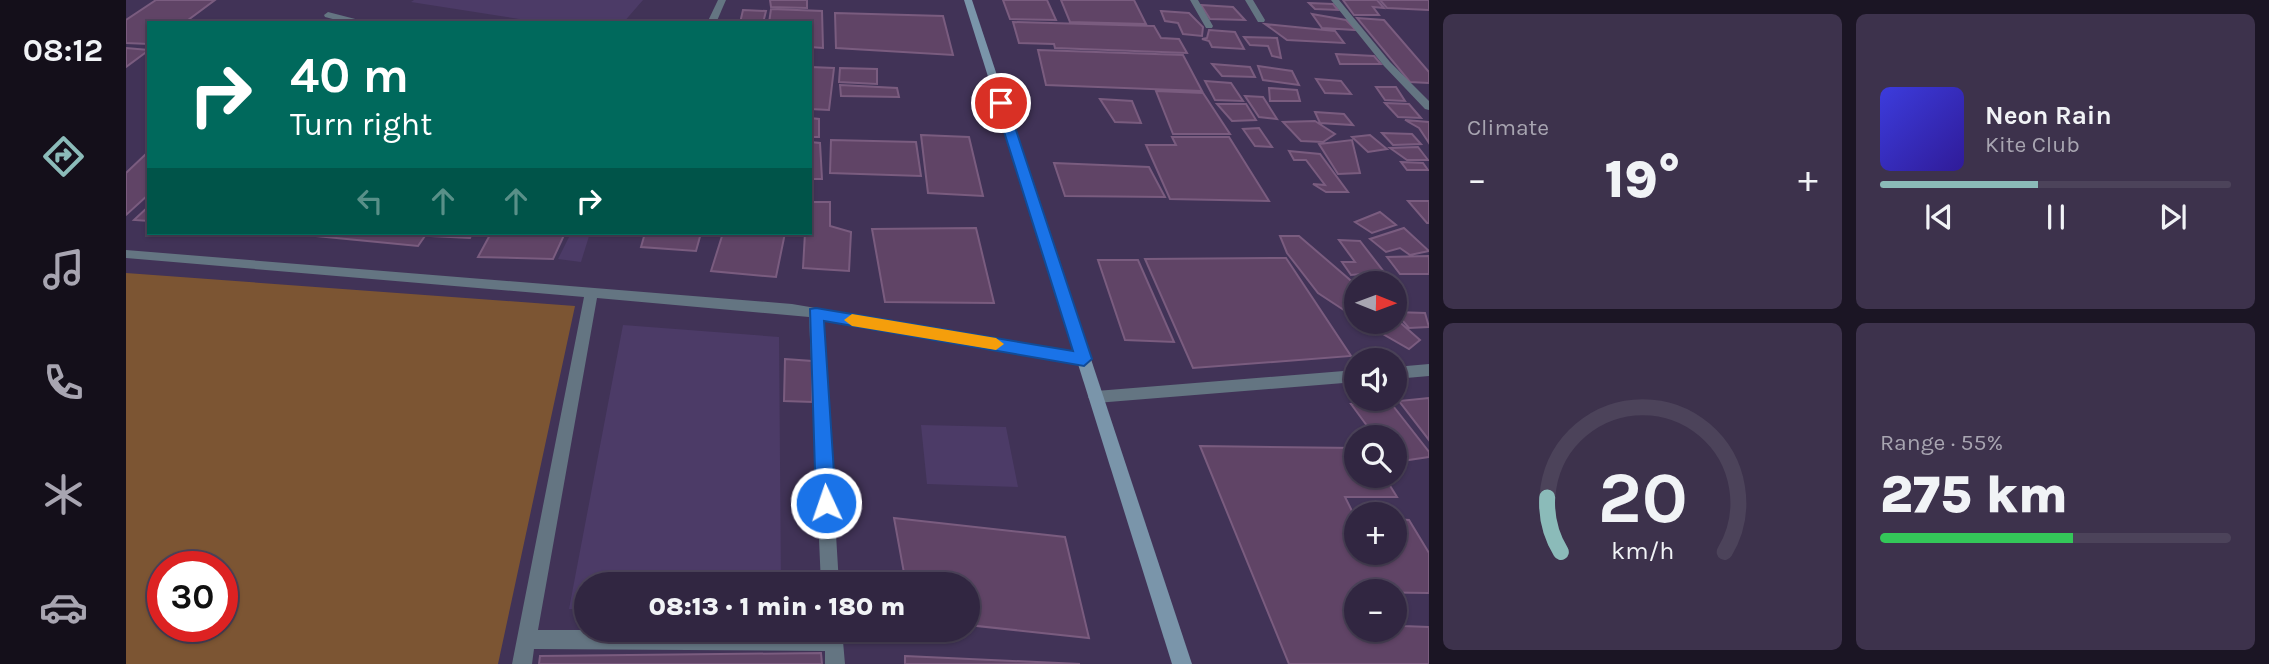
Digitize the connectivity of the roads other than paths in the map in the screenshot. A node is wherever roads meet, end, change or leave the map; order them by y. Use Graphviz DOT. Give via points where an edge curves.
graph roads {
  1 [pos="722,0"];
  2 [pos="968,0"];
  3 [pos="1194,0"];
  4 [pos="1249,0"];
  5 [pos="1335,0"];
  6 [pos="328,15"];
  7 [pos="1261,20"];
  8 [pos="352,21"];
  9 [pos="712,21"];
  10 [pos="1209,26"];
  11 [pos="1429,107"];
  12 [pos="126,254"];
  13 [pos="591,293"];
  14 [pos="816,314"];
  15 [pos="1084,359"];
  16 [pos="1429,370"];
  17 [pos="1407,372"];
  18 [pos="1344,377"];
  19 [pos="1096,397"];
  20 [pos="829,572"];
  21 [pos="574,638"];
  22 [pos="527,639"];
  23 [pos="833,642"];
  24 [pos="522,664"];
  25 [pos="835,664"];
  26 [pos="1182,664"];
  1 -- 9 [label="street"];
  2 -- 15 [label="street"];
  3 -- 10 [label="street"];
  4 -- 7 [label="street"];
  5 -- 11 [label="street"];
  6 -- 8 [label="street"];
  12 -- 13 [label="street"];
  13 -- 14 [label="street"];
  13 -- 22 [label="street"];
  14 -- 15 [label="street"];
  14 -- 20 [label="street"];
  15 -- 19 [label="street"];
  16 -- 17 [label="street"];
  18 -- 19 [label="street"];
  19 -- 26 [label="street"];
  21 -- 22 [label="street"];
  22 -- 24 [label="street"];
  23 -- 25 [label="street"];
}
